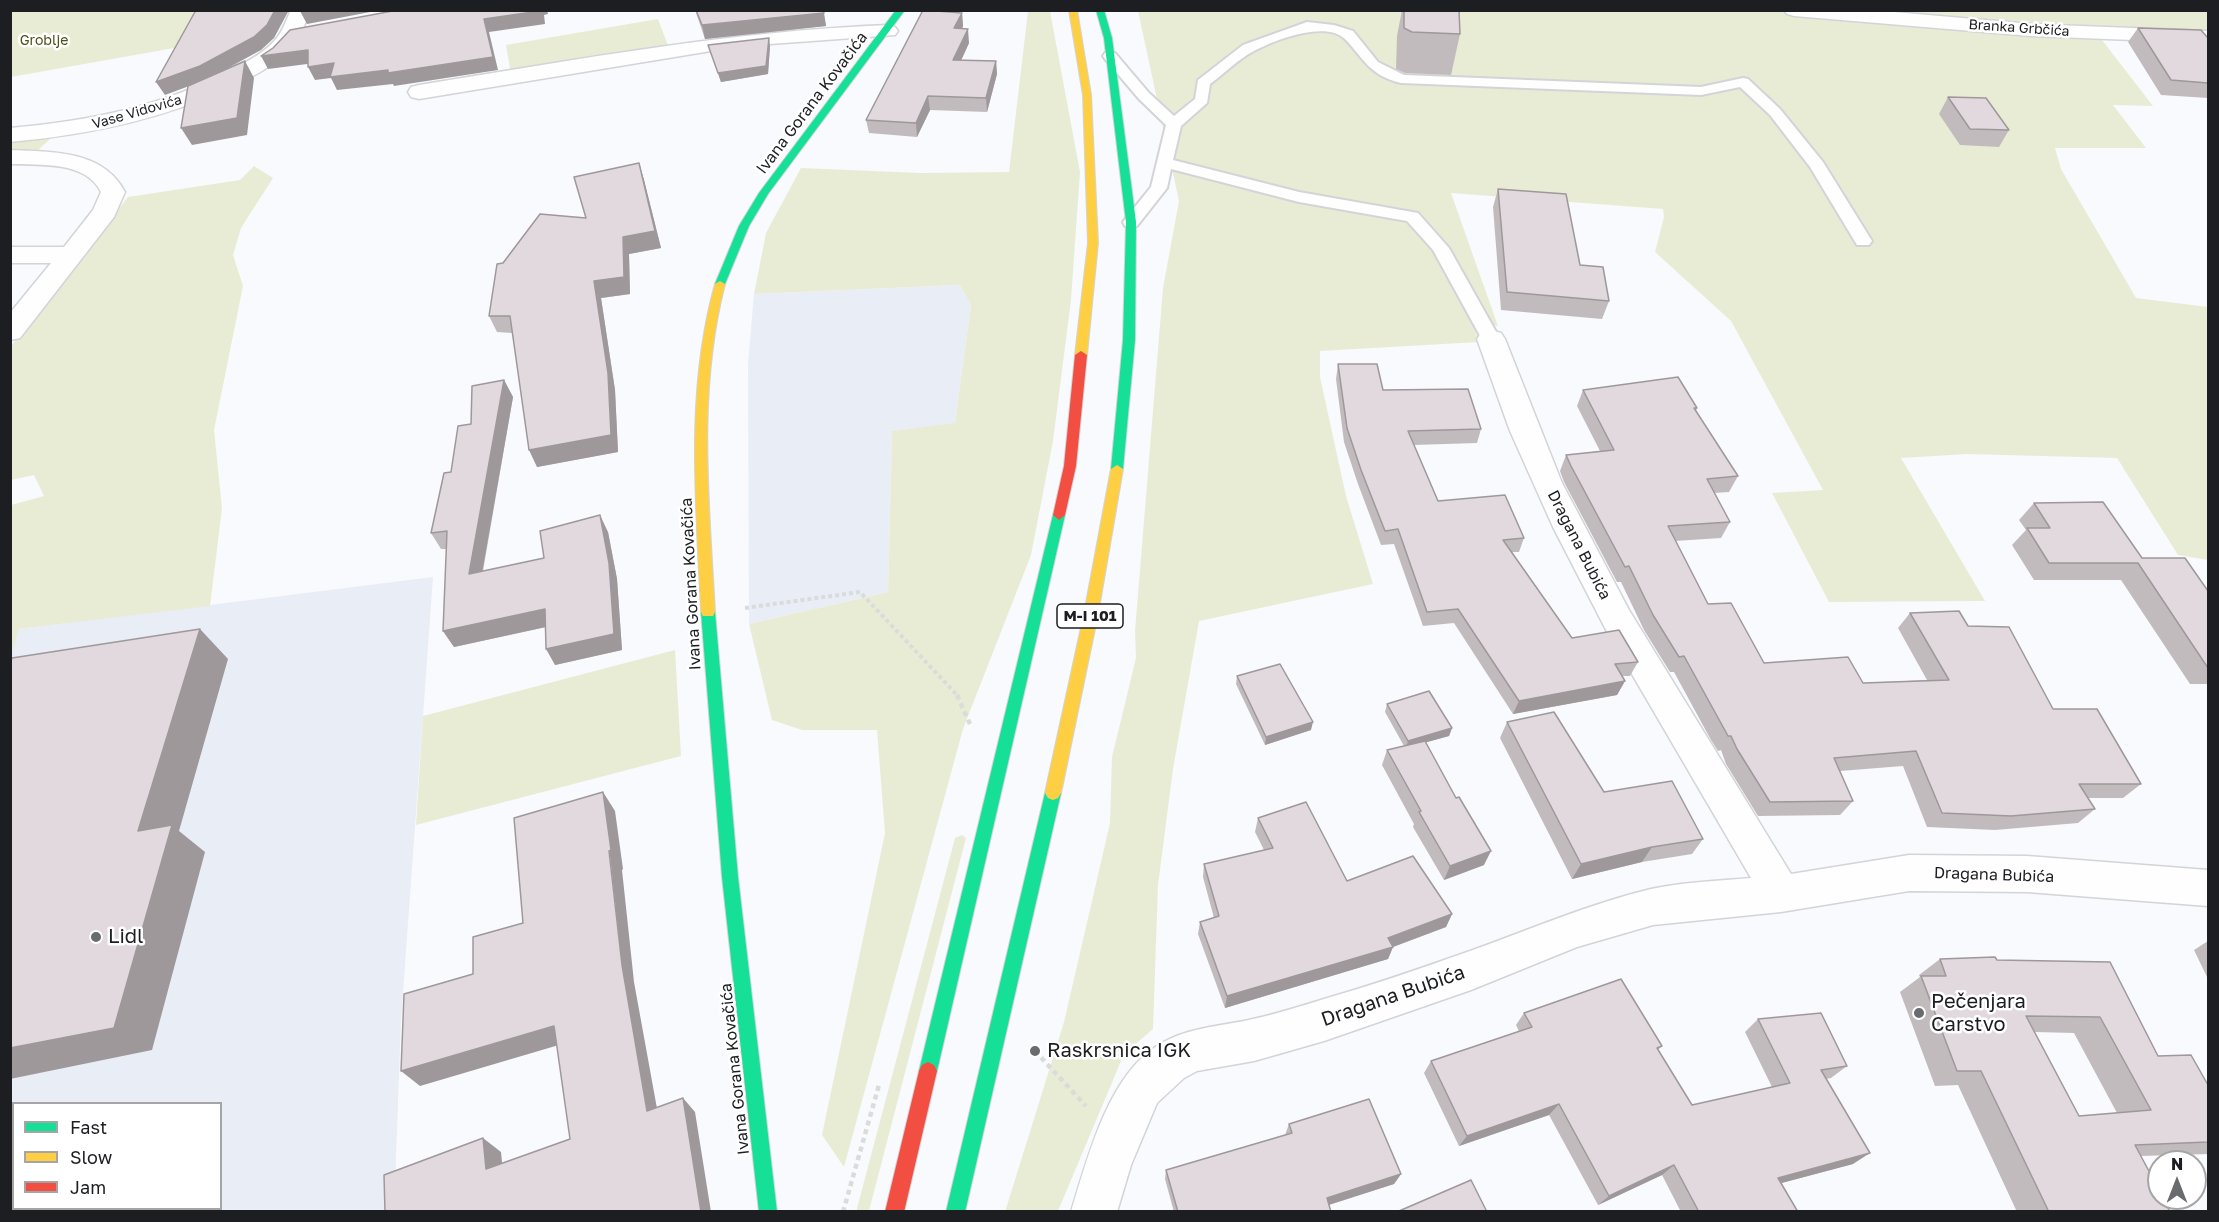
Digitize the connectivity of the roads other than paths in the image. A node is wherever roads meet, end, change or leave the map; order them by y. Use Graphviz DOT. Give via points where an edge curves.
graph roads {
  1 [pos="301,10"];
  2 [pos="901,10"];
  3 [pos="1073,10"];
  4 [pos="1100,10"];
  5 [pos="1794,10"];
  6 [pos="888,31"];
  7 [pos="310,32"];
  8 [pos="288,36"];
  9 [pos="2208,37"];
  10 [pos="1110,56"];
  11 [pos="419,92"];
  12 [pos="1174,124"];
  13 [pos="10,135"];
  14 [pos="10,157"];
  15 [pos="1165,164"];
  16 [pos="1131,222"];
  17 [pos="1863,241"];
  18 [pos="10,255"];
  19 [pos="73,255"];
  20 [pos="10,332"];
  21 [pos="1491,339"];
  22 [pos="2208,888"];
  23 [pos="1781,894"];
  24 [pos="768,1212"];
  25 [pos="894,1212"];
  26 [pos="955,1212"];
  27 [pos="1094,1212"];
  1 -- 8 [label="street, Vase Vidovića"];
  2 -- 6 [label="main road, Ivana Gorana Kovačića"];
  3 -- 25 [label="main road, M-I 101" via="1087,95 1094,243 1070,466"];
  4 -- 10 [label="main road, M-I 101"];
  5 -- 9 [label="street, Branka Grbčića" via="2031,30"];
  6 -- 11 [label="street" via="849,30 738,42"];
  6 -- 24 [label="main road, Ivana Gorana Kovačića" via="758,203 728,259 710,312 703,360 703,488 717,754"];
  7 -- 8 [label="street"];
  8 -- 13 [label="street, Vase Vidovića" via="253,67 187,98 117,121"];
  10 -- 12 [label="lane"];
  10 -- 16 [label="main road, M-I 101"];
  12 -- 15 [label="lane"];
  12 -- 17 [label="lane" via="1202,100 1203,83 1248,48 1307,26 1348,34 1373,65 1401,79 1701,91 1743,82 1775,112 1817,165"];
  14 -- 19 [label="street" via="76,164 107,177 113,192 110,202"];
  15 -- 16 [label="lane" via="1159,188"];
  15 -- 21 [label="lane" via="1299,197 1412,217 1440,248"];
  16 -- 26 [label="main road, M-I 101" via="1127,381 1118,461 1091,614"];
  18 -- 19 [label="street"];
  19 -- 20 [label="street"];
  21 -- 23 [label="street, Dragana Bubića" via="1525,431 1574,538 1617,619"];
  22 -- 23 [label="street, Dragana Bubića" via="2027,874 1909,873"];
  23 -- 27 [label="street, Dragana Bubića" via="1653,907 1576,929 1324,1020 1254,1040 1193,1051 1169,1063 1142,1088 1108,1165"];
}
